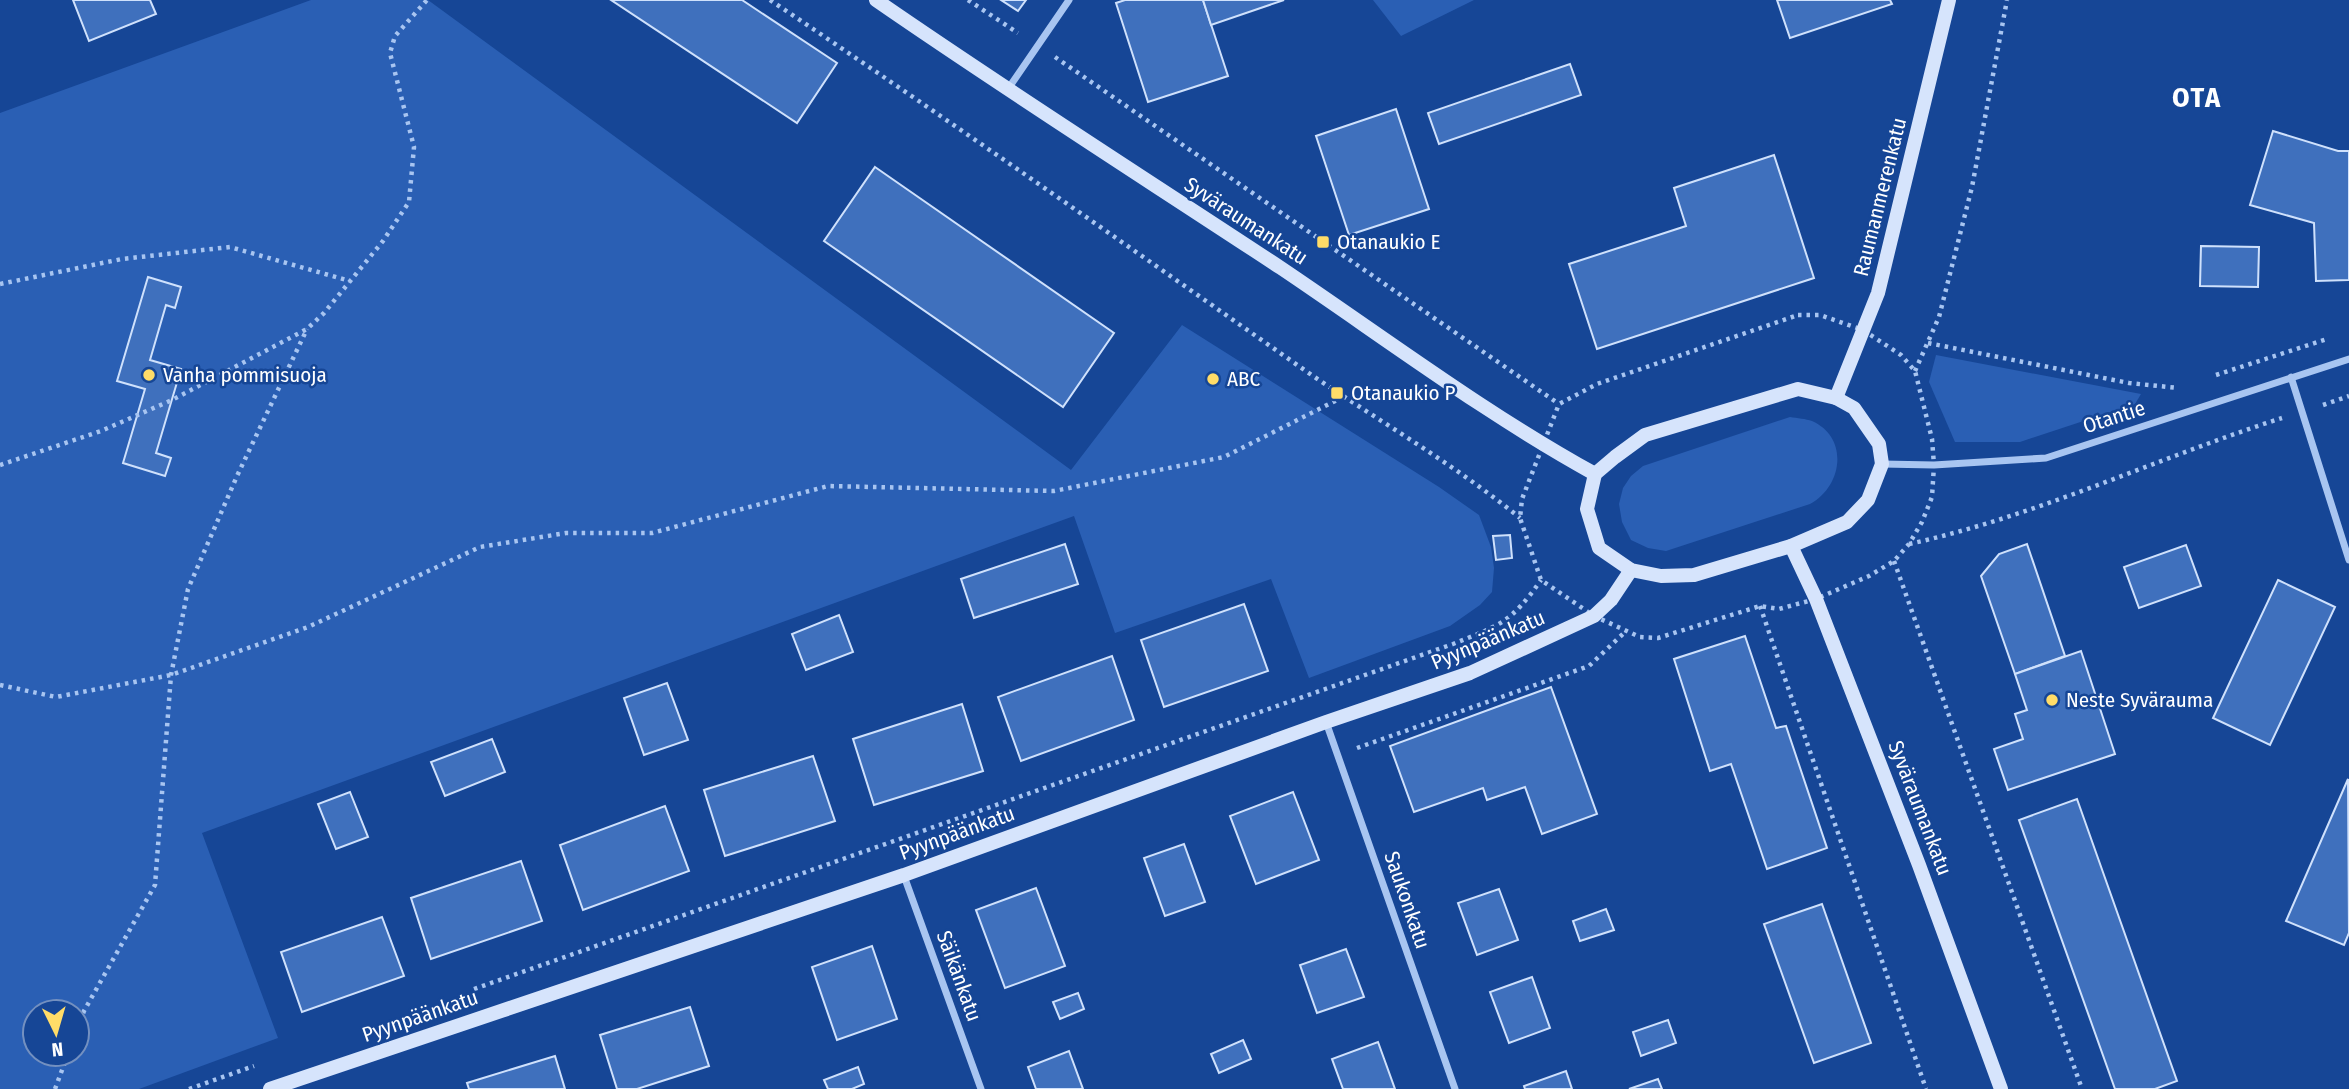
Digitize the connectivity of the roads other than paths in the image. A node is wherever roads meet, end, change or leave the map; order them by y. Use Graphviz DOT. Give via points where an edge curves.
graph roads {
  1 [pos="876,0"];
  2 [pos="1069,0"];
  3 [pos="1949,0"];
  4 [pos="1009,89"];
  5 [pos="2349,359"];
  6 [pos="2291,377"];
  7 [pos="1836,398"];
  8 [pos="1882,464"];
  9 [pos="1595,474"];
  10 [pos="1791,546"];
  11 [pos="2349,561"];
  12 [pos="1631,570"];
  13 [pos="1326,722"];
  14 [pos="904,875"];
  15 [pos="270,1089"];
  16 [pos="981,1089"];
  17 [pos="1455,1089"];
  18 [pos="2000,1089"];
  1 -- 4 [label="main road, Syväraumankatu"];
  2 -- 4 [label="street"];
  3 -- 7 [label="main road, Raumanmerenkatu" via="1878,293"];
  4 -- 9 [label="main road, Syväraumankatu" via="1542,445"];
  5 -- 6 [label="street, Otantie"];
  6 -- 8 [label="street, Otantie" via="2046,458"];
  6 -- 11 [label="street"];
  7 -- 8 [label="main road" via="1854,408 1869,426 1879,444"];
  7 -- 9 [label="main road" via="1798,389 1645,435"];
  8 -- 10 [label="main road" via="1868,500 1847,522"];
  9 -- 12 [label="main road" via="1587,509 1599,548"];
  10 -- 12 [label="main road" via="1694,575 1661,576"];
  10 -- 18 [label="main road, Syväraumankatu" via="1920,865"];
  12 -- 13 [label="main road, Pyynpäänkatu" via="1594,616 1470,673"];
  13 -- 14 [label="main road, Pyynpäänkatu"];
  13 -- 17 [label="street, Saukonkatu"];
  14 -- 15 [label="main road, Pyynpäänkatu"];
  14 -- 16 [label="street, Säikänkatu"];
}
